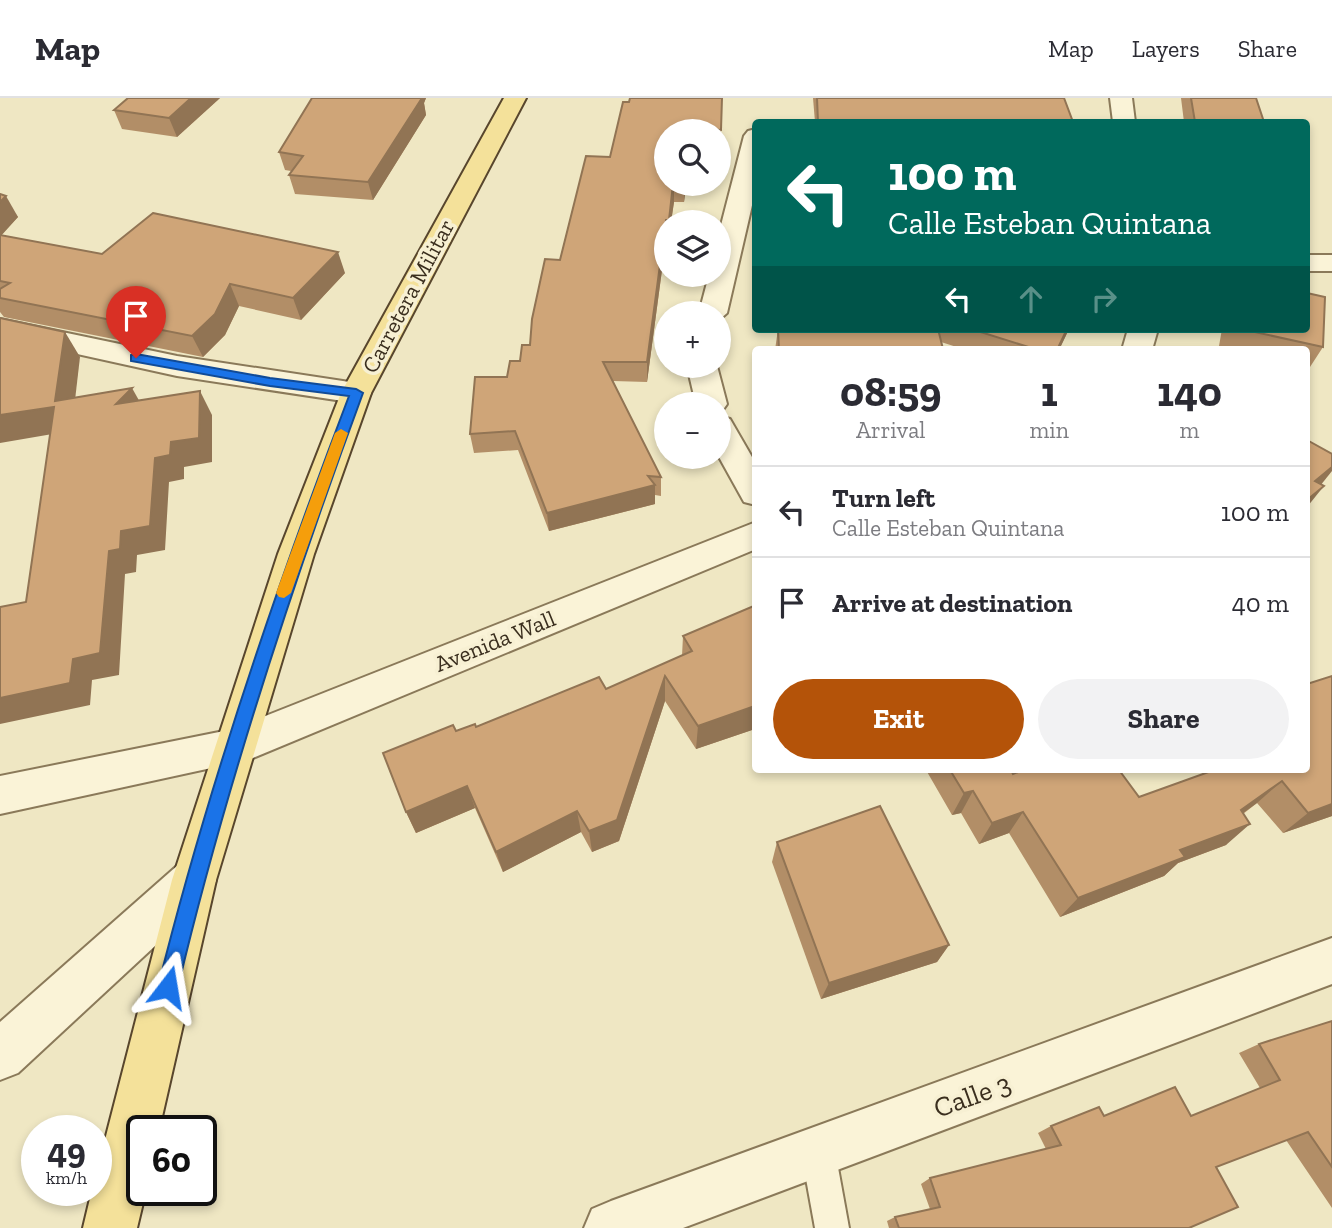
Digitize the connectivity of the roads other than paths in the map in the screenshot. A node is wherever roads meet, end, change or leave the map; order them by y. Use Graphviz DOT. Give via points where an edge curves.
graph roads {
  1 [pos="515,98"];
  2 [pos="1121,98"];
  3 [pos="1124,119"];
  4 [pos="752,153"];
  5 [pos="1310,262"];
  6 [pos="1332,263"];
  7 [pos="716,301"];
  8 [pos="0,328"];
  9 [pos="356,393"];
  10 [pos="731,448"];
  11 [pos="752,486"];
  12 [pos="752,537"];
  13 [pos="234,747"];
  14 [pos="0,794"];
  15 [pos="194,880"];
  16 [pos="1332,961"];
  17 [pos="0,1055"];
  18 [pos="818,1151"];
  19 [pos="110,1228"];
  20 [pos="611,1228"];
  21 [pos="832,1228"];
  1 -- 9 [label="main road, Carretera Militar"];
  2 -- 3 [label="street"];
  4 -- 7 [label="street"];
  5 -- 6 [label="street"];
  8 -- 9 [label="street" via="205,371"];
  9 -- 13 [label="main road, Carretera Militar" via="296,554"];
  10 -- 11 [label="street"];
  12 -- 13 [label="street, Avenida Wall"];
  13 -- 14 [label="street, Avenida Wall"];
  13 -- 15 [label="main road, Carretera Militar"];
  15 -- 17 [label="street"];
  15 -- 19 [label="main road, Carretera Militar"];
  16 -- 18 [label="street, Calle 3"];
  18 -- 20 [label="street, Calle 3"];
  18 -- 21 [label="lane"];
}
